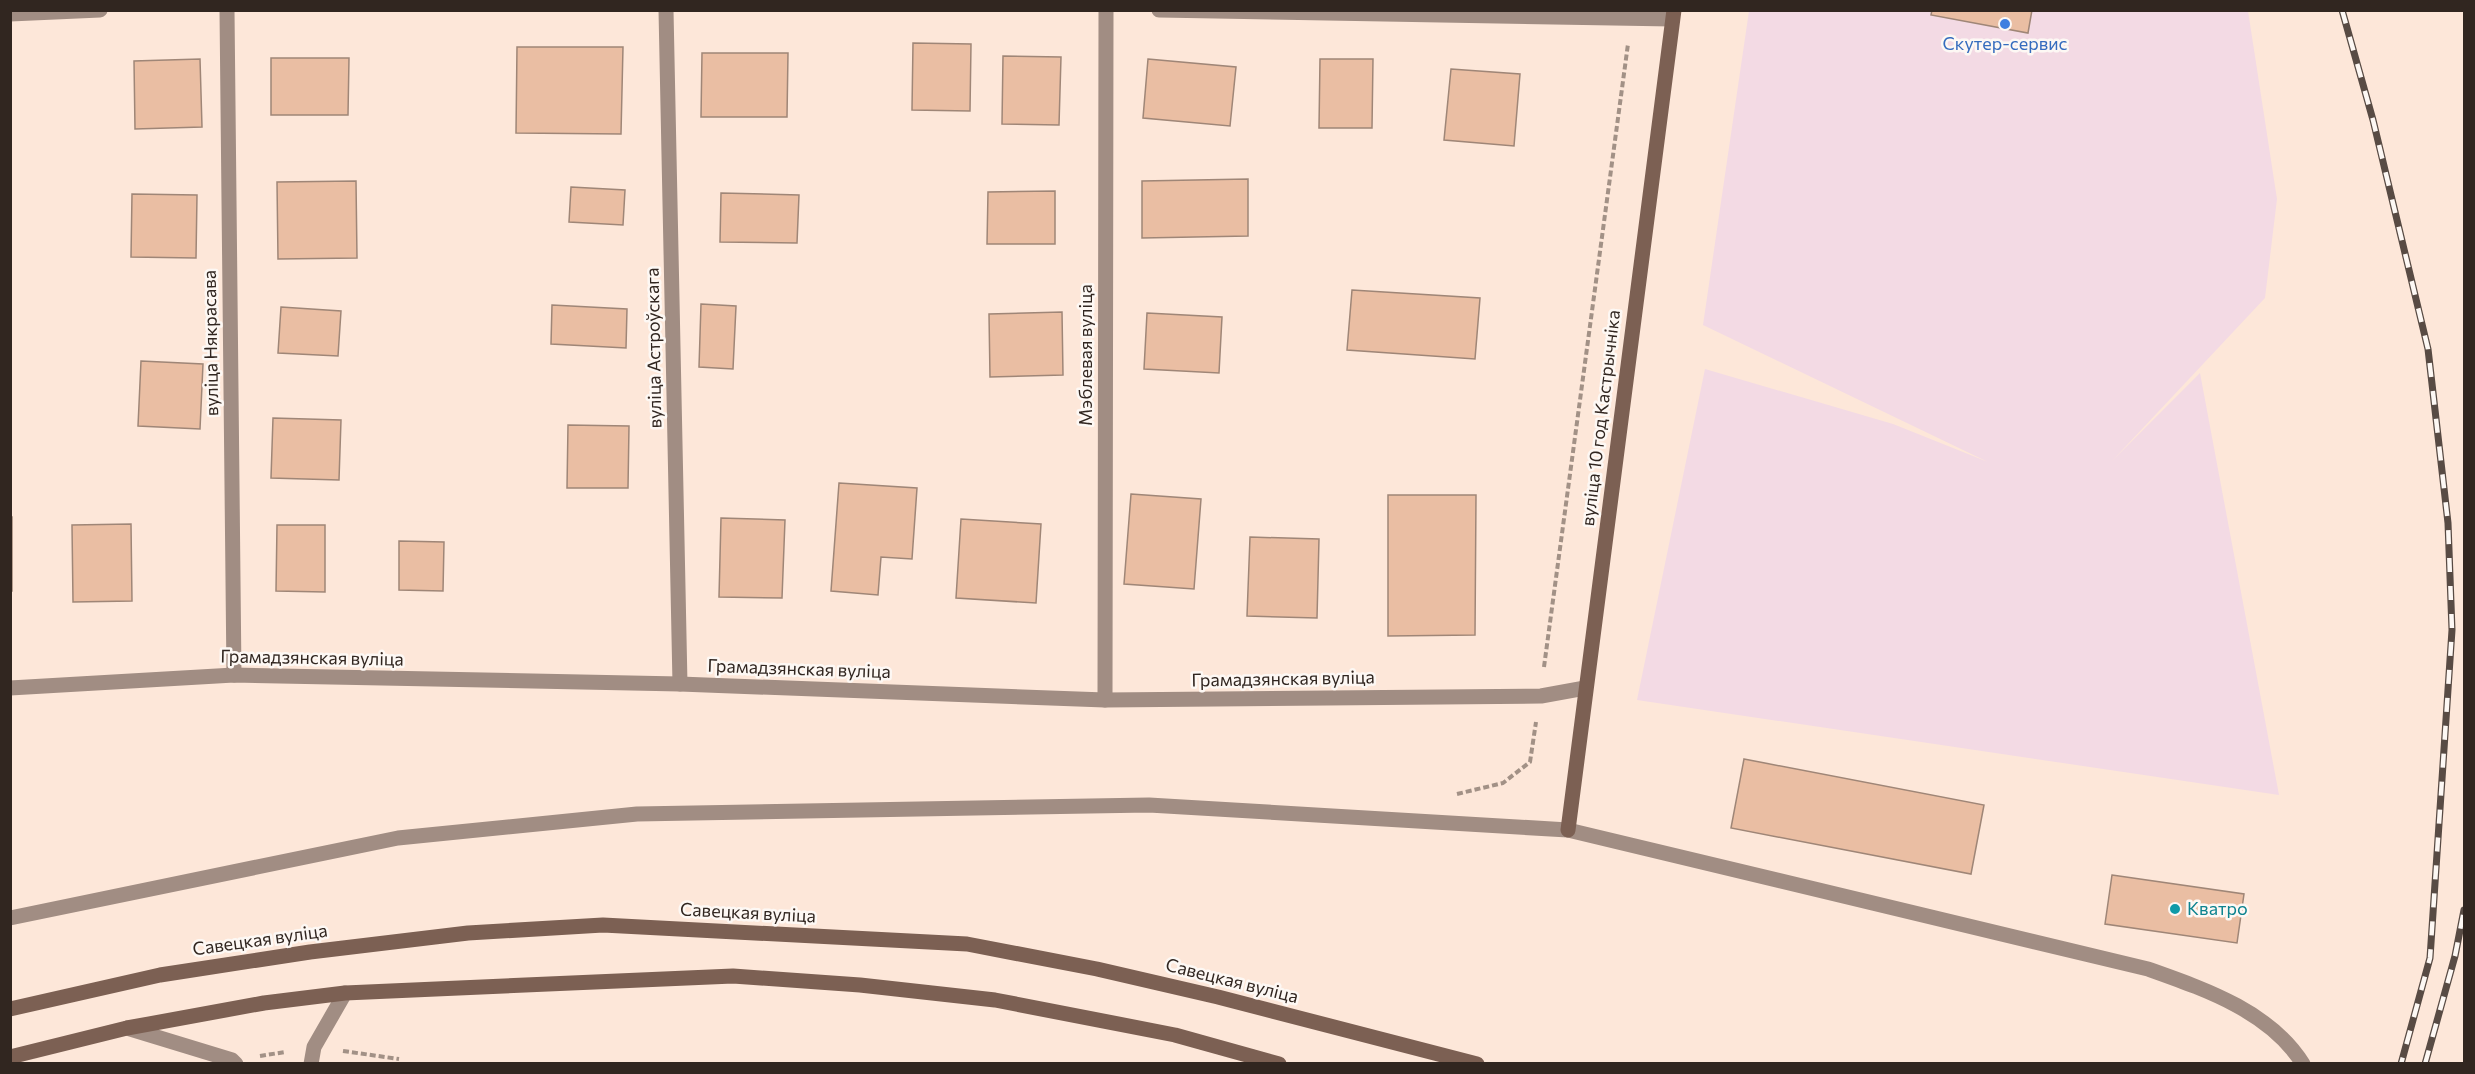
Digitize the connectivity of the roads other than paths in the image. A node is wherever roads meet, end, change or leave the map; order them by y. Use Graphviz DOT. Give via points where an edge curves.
graph roads {
  1 [pos="100,10"];
  2 [pos="227,10"];
  3 [pos="666,10"];
  4 [pos="1106,10"];
  5 [pos="1159,10"];
  6 [pos="10,14"];
  7 [pos="1673,15"];
  8 [pos="234,675"];
  9 [pos="680,684"];
  10 [pos="10,688"];
  11 [pos="1585,688"];
  12 [pos="1105,700"];
  13 [pos="1568,830"];
  14 [pos="10,918"];
  15 [pos="345,993"];
  16 [pos="10,1009"];
  17 [pos="127,1028"];
  18 [pos="10,1057"];
  19 [pos="236,1064"];
  20 [pos="311,1064"];
  21 [pos="1279,1064"];
  22 [pos="1477,1064"];
  23 [pos="2303,1064"];
  1 -- 6 [label="street"];
  2 -- 8 [label="street, вуліца Някрасава"];
  3 -- 9 [label="street, вуліца Астроўскага"];
  4 -- 12 [label="street, Мэблевая вуліца"];
  5 -- 7 [label="street" via="1632,18"];
  7 -- 11 [label="street, вуліца 10 год Кастрычніка"];
  8 -- 9 [label="street, Грамадзянская вуліца"];
  8 -- 10 [label="street, Грамадзянская вуліца"];
  9 -- 12 [label="street, Грамадзянская вуліца"];
  11 -- 12 [label="street, Грамадзянская вуліца" via="1541,696"];
  11 -- 13 [label="street, вуліца 10 год Кастрычніка"];
  13 -- 14 [label="street" via="1149,805 637,814 398,838"];
  13 -- 23 [label="street" via="2148,969 2206,990 2272,1028 2292,1046"];
  15 -- 17 [label="street"];
  15 -- 20 [label="street" via="314,1047"];
  15 -- 21 [label="street" via="733,976 860,985 995,1000 1175,1035"];
  16 -- 22 [label="street, Савецкая вуліца" via="160,975 310,952 468,933 603,925 967,944 1218,997"];
  17 -- 18 [label="street"];
  17 -- 19 [label="street"];
}
